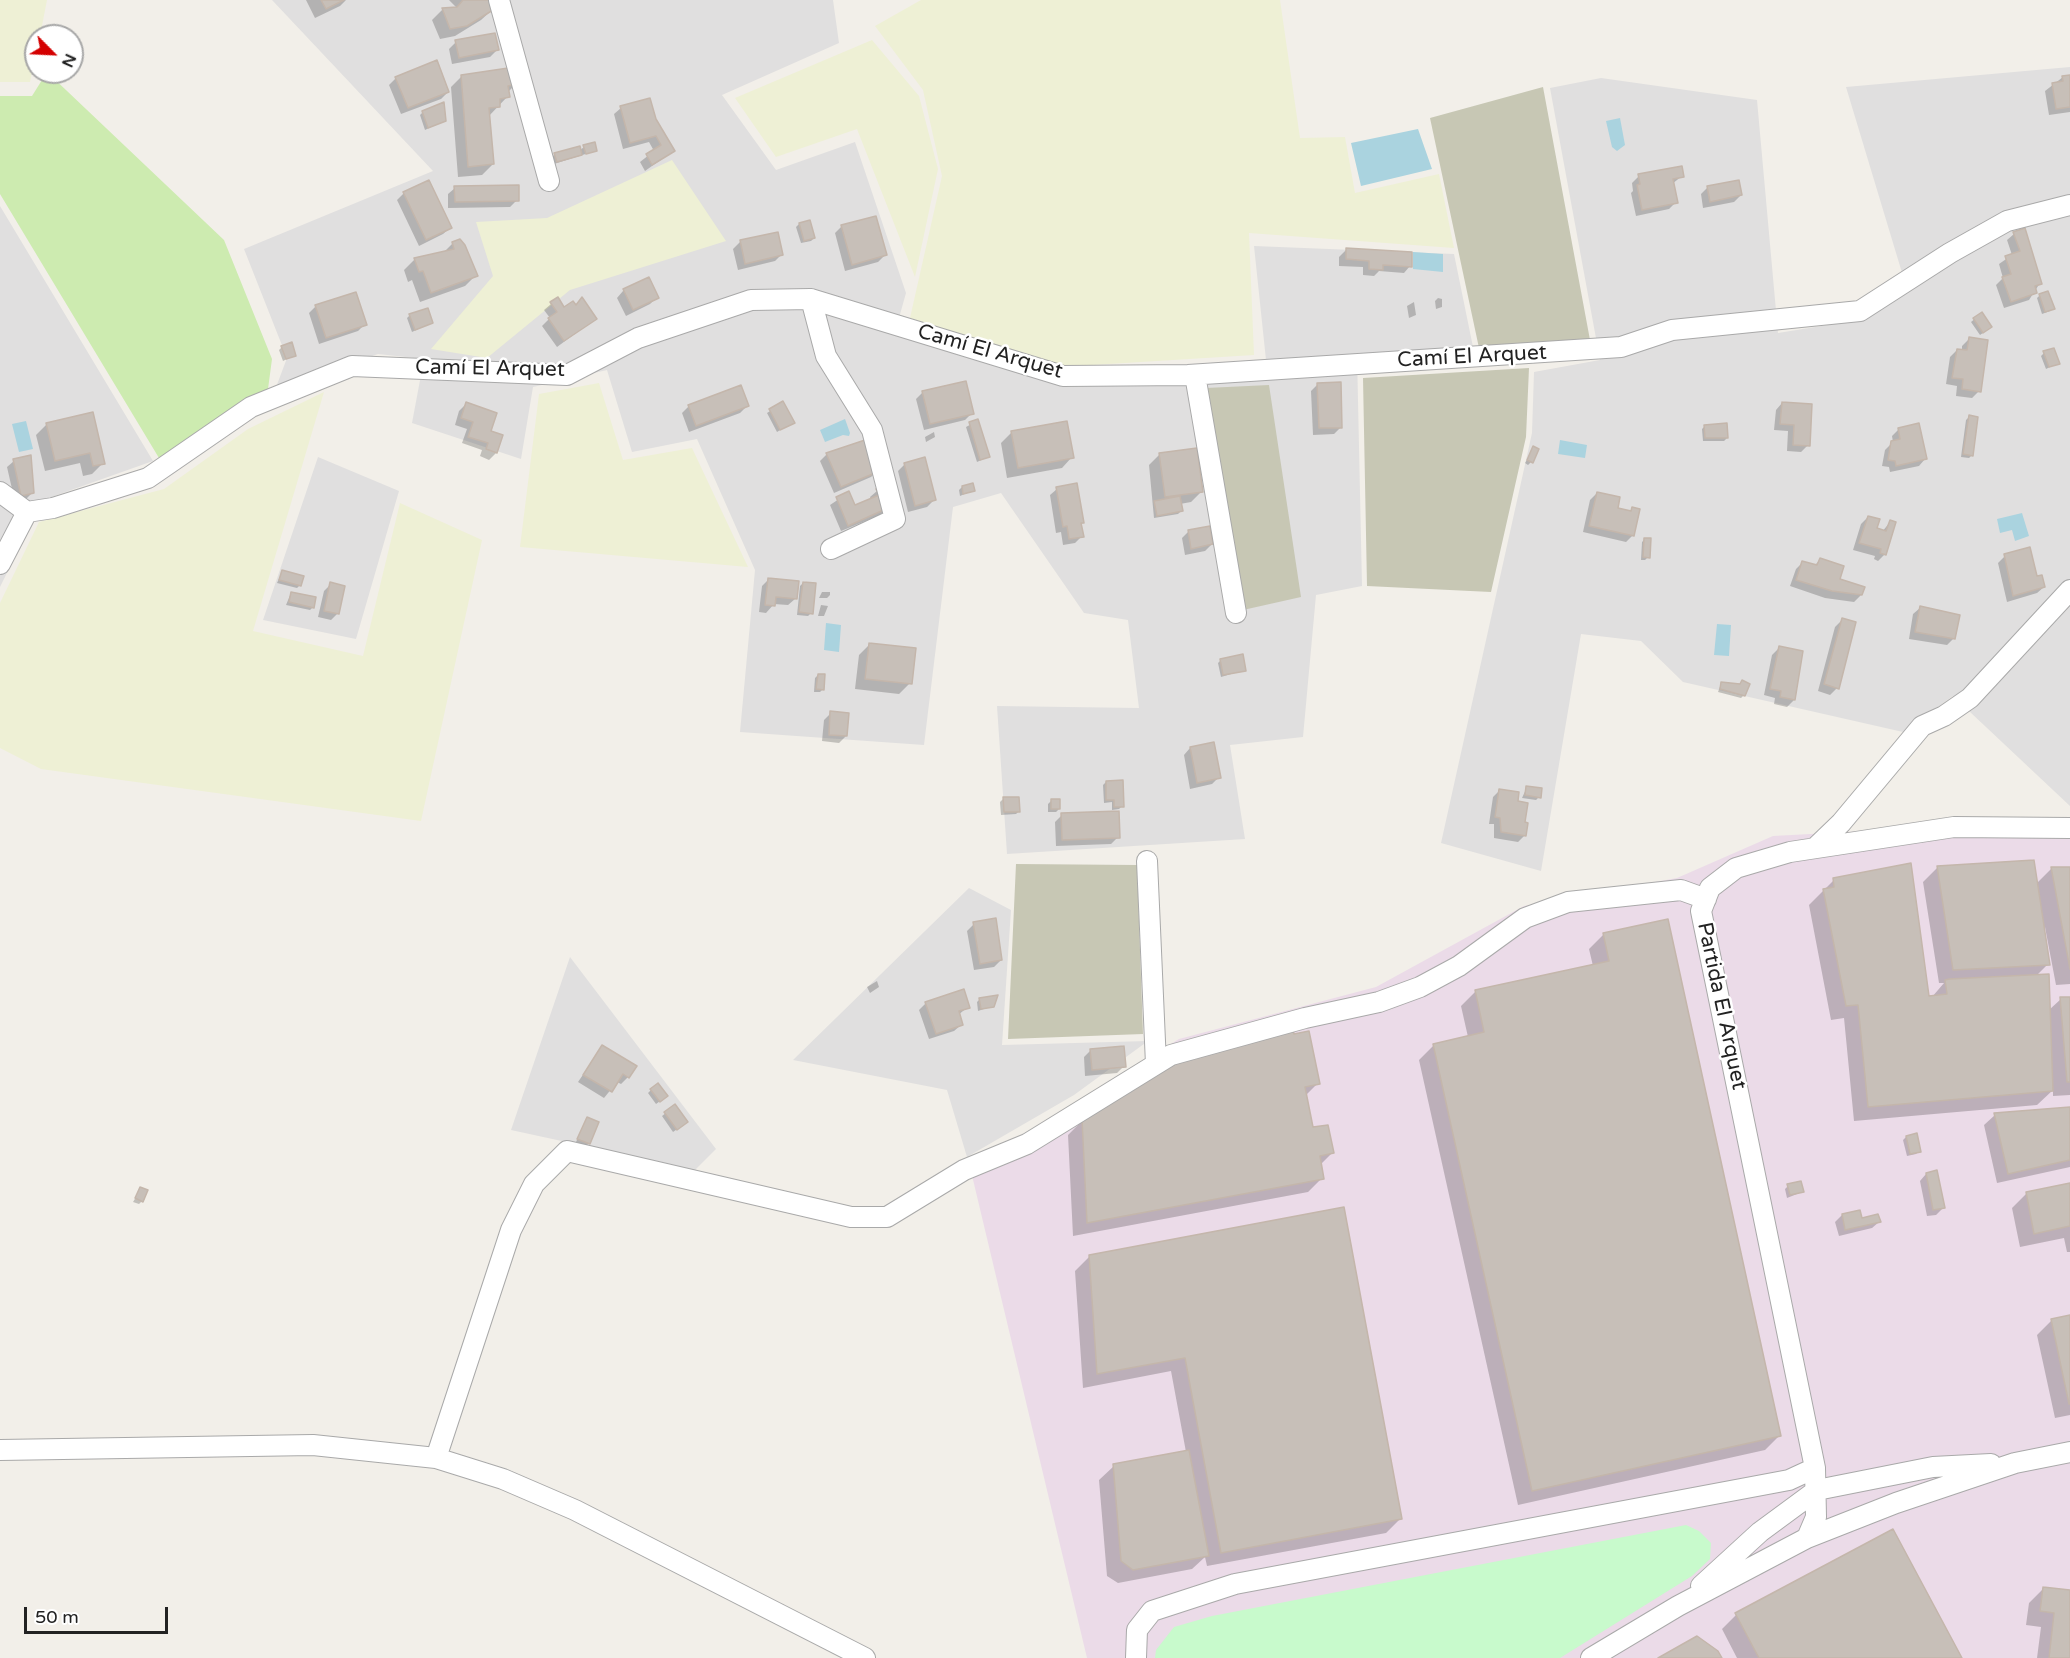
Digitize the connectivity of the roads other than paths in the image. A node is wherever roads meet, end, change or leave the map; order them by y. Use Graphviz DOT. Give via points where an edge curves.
graph roads {
  1 [pos="499,0"];
  2 [pos="549,181"];
  3 [pos="2070,205"];
  4 [pos="811,299"];
  5 [pos="1195,375"];
  6 [pos="0,492"];
  7 [pos="27,512"];
  8 [pos="831,549"];
  9 [pos="0,564"];
  10 [pos="2070,590"];
  11 [pos="1236,613"];
  12 [pos="2070,828"];
  13 [pos="1815,848"];
  14 [pos="1147,861"];
  15 [pos="1706,899"];
  16 [pos="1156,1064"];
  17 [pos="0,1450"];
  18 [pos="2070,1452"];
  19 [pos="436,1458"];
  20 [pos="2015,1463"];
  21 [pos="1815,1468"];
  22 [pos="1817,1490"];
  23 [pos="1807,1538"];
  24 [pos="1678,1606"];
  25 [pos="865,1658"];
  26 [pos="1136,1658"];
  27 [pos="1591,1658"];
  1 -- 2 [label="street"];
  3 -- 5 [label="street, Camí El Arquet" via="2007,222 1860,310 1672,330 1621,347"];
  4 -- 5 [label="street, Camí El Arquet" via="1063,376"];
  4 -- 7 [label="street, Camí El Arquet" via="751,300 638,338 567,375 352,366 251,407 148,478 53,508"];
  4 -- 8 [label="street" via="826,356 872,430 896,519"];
  5 -- 11 [label="street"];
  6 -- 7 [label="street"];
  7 -- 9 [label="street"];
  10 -- 13 [label="street" via="1970,698 1922,726"];
  12 -- 13 [label="street, Partida El Arquet" via="1954,827"];
  13 -- 15 [label="street, Partida El Arquet" via="1736,868 1710,888"];
  14 -- 16 [label="street"];
  15 -- 16 [label="street" via="1681,890 1568,902 1525,918 1459,966 1420,987 1379,1002 1201,1046"];
  15 -- 21 [label="street, Partida El Arquet" via="1701,911"];
  16 -- 19 [label="street" via="1027,1144 964,1170 887,1217 851,1217 567,1151 534,1184 511,1230"];
  17 -- 19 [label="street" via="313,1445"];
  18 -- 20 [label="street"];
  19 -- 25 [label="street" via="503,1479 575,1510"];
  20 -- 22 [label="street" via="1933,1467"];
  20 -- 23 [label="street"];
  21 -- 22 [label="street, Partida El Arquet"];
  21 -- 26 [label="street" via="1789,1480 1235,1584 1152,1611 1137,1630"];
  22 -- 23 [label="street, Partida El Arquet" via="1816,1517"];
  22 -- 24 [label="street" via="1760,1532"];
  23 -- 24 [label="street"];
  24 -- 27 [label="street"];
}
